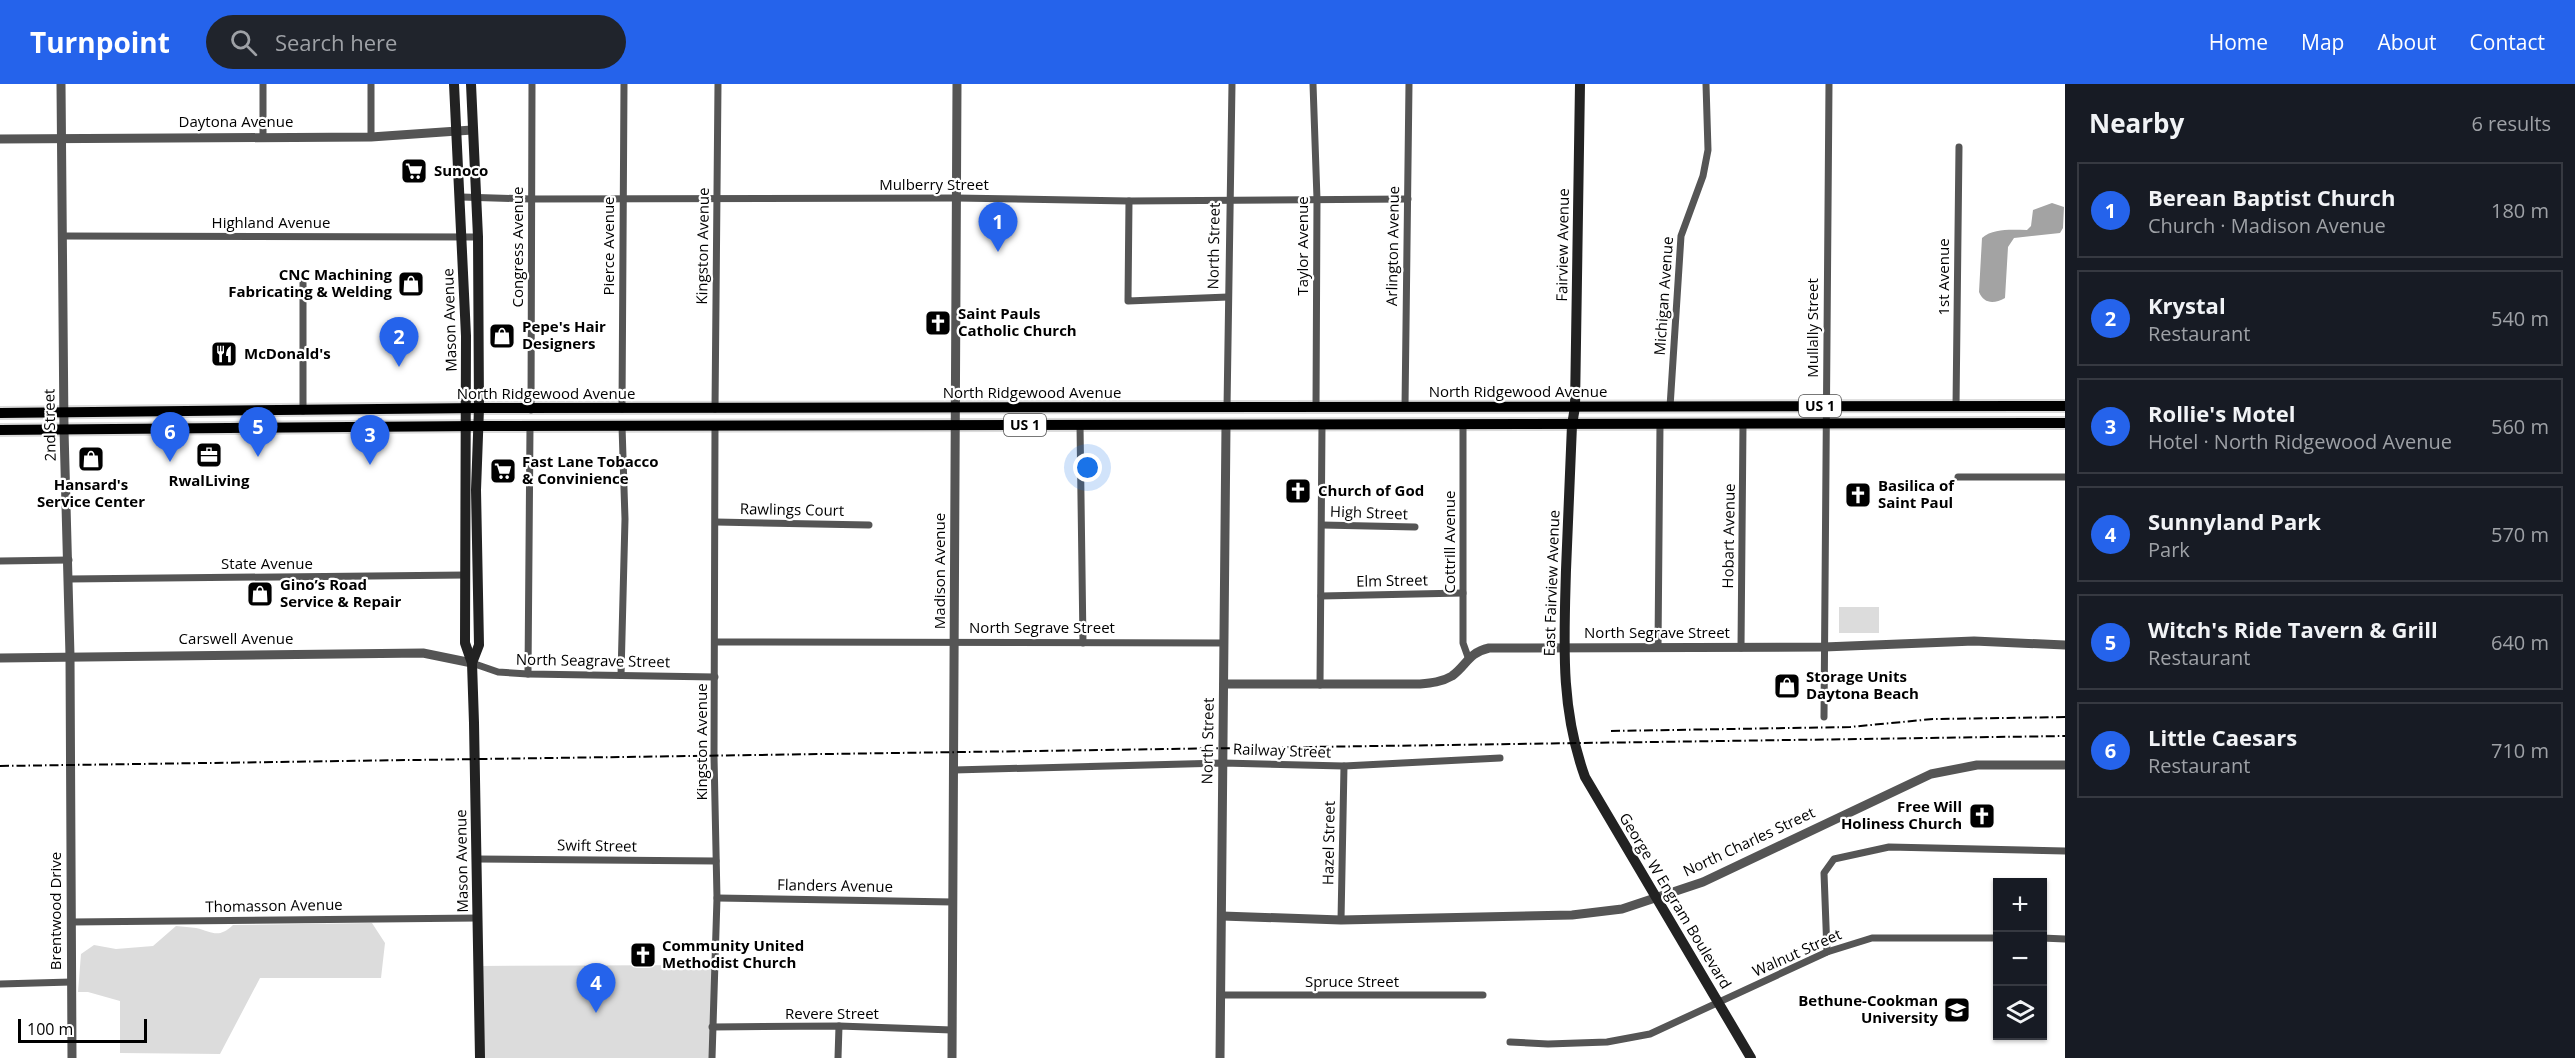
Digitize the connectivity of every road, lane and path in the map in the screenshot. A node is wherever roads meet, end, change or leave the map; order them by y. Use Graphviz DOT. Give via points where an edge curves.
graph roads {
  1 [pos="61,84"];
  2 [pos="264,84"];
  3 [pos="370,84"];
  4 [pos="454,84"];
  5 [pos="471,84"];
  6 [pos="532,84"];
  7 [pos="624,84"];
  8 [pos="718,84"];
  9 [pos="957,84"];
  10 [pos="1232,84"];
  11 [pos="1313,84"];
  12 [pos="1409,84"];
  13 [pos="1580,84"];
  14 [pos="1706,84"];
  15 [pos="1829,84"];
  16 [pos="472,130"];
  17 [pos="457,131"];
  18 [pos="263,137"];
  19 [pos="371,137"];
  20 [pos="62,138"];
  21 [pos="0,139"];
  22 [pos="1959,147"];
  23 [pos="461,197"];
  24 [pos="476,198"];
  25 [pos="956,198"];
  26 [pos="1230,198"];
  27 [pos="1317,198"];
  28 [pos="531,199"];
  29 [pos="623,199"];
  30 [pos="717,199"];
  31 [pos="1408,199"];
  32 [pos="1129,201"];
  33 [pos="63,236"];
  34 [pos="462,237"];
  35 [pos="478,237"];
  36 [pos="303,283"];
  37 [pos="1228,297"];
  38 [pos="1826,406"];
  39 [pos="1956,406"];
  40 [pos="2065,406"];
  41 [pos="1316,407"];
  42 [pos="1405,407"];
  43 [pos="1575,407"];
  44 [pos="1670,407"];
  45 [pos="467,408"];
  46 [pos="479,408"];
  47 [pos="1227,408"];
  48 [pos="622,409"];
  49 [pos="715,409"];
  50 [pos="956,409"];
  51 [pos="531,410"];
  52 [pos="303,411"];
  53 [pos="64,412"];
  54 [pos="0,413"];
  55 [pos="2065,423"];
  56 [pos="1322,424"];
  57 [pos="1385,424"];
  58 [pos="1572,424"];
  59 [pos="1660,424"];
  60 [pos="1743,424"];
  61 [pos="1826,424"];
  62 [pos="956,425"];
  63 [pos="1080,425"];
  64 [pos="1226,425"];
  65 [pos="1463,425"];
  66 [pos="478,426"];
  67 [pos="622,426"];
  68 [pos="715,426"];
  69 [pos="465,427"];
  70 [pos="530,427"];
  71 [pos="64,429"];
  72 [pos="0,430"];
  73 [pos="1959,477"];
  74 [pos="2065,477"];
  75 [pos="716,522"];
  76 [pos="869,525"];
  77 [pos="1322,525"];
  78 [pos="1415,527"];
  79 [pos="69,560"];
  80 [pos="0,561"];
  81 [pos="465,575"];
  82 [pos="69,579"];
  83 [pos="1463,593"];
  84 [pos="1321,596"];
  85 [pos="716,642"];
  86 [pos="954,643"];
  87 [pos="1083,643"];
  88 [pos="1224,643"];
  89 [pos="2065,645"];
  90 [pos="1658,647"];
  91 [pos="1824,647"];
  92 [pos="1564,648"];
  93 [pos="1741,648"];
  94 [pos="70,656"];
  95 [pos="1468,657"];
  96 [pos="0,658"];
  97 [pos="472,663"];
  98 [pos="528,674"];
  99 [pos="621,675"];
  100 [pos="715,677"];
  101 [pos="1224,684"];
  102 [pos="1320,685"];
  103 [pos="1824,717"];
  104 [pos="1500,758"];
  105 [pos="1578,758"];
  106 [pos="1223,763"];
  107 [pos="70,765"];
  108 [pos="2065,765"];
  109 [pos="1344,766"];
  110 [pos="954,770"];
  111 [pos="2065,851"];
  112 [pos="477,859"];
  113 [pos="716,861"];
  114 [pos="717,898"];
  115 [pos="1658,898"];
  116 [pos="953,902"];
  117 [pos="1222,916"];
  118 [pos="478,918"];
  119 [pos="1341,920"];
  120 [pos="71,922"];
  121 [pos="1993,938"];
  122 [pos="2047,939"];
  123 [pos="2065,939"];
  124 [pos="1827,952"];
  125 [pos="71,982"];
  126 [pos="0,984"];
  127 [pos="1221,995"];
  128 [pos="1482,995"];
  129 [pos="1718,1003"];
  130 [pos="839,1026"];
  131 [pos="712,1027"];
  132 [pos="952,1029"];
  133 [pos="1510,1042"];
  134 [pos="72,1058"];
  135 [pos="480,1058"];
  136 [pos="712,1058"];
  137 [pos="838,1058"];
  138 [pos="952,1058"];
  139 [pos="1221,1058"];
  140 [pos="1751,1058"];
  1 -- 20 [label="street, 2nd Street"];
  2 -- 18 [label="street"];
  3 -- 19 [label="street"];
  4 -- 17 [label="main road, Mason Avenue"];
  5 -- 16 [label="main road, Mason Avenue"];
  6 -- 28 [label="street, Congress Avenue"];
  7 -- 29 [label="street, Pierce Avenue"];
  8 -- 30 [label="street, Kingston Avenue"];
  9 -- 25 [label="street, Madison Avenue"];
  10 -- 26 [label="street, North Street"];
  11 -- 27 [label="street, Taylor Avenue"];
  12 -- 31 [label="street, Arlington Avenue"];
  13 -- 43 [label="main road, Fairview Avenue"];
  14 -- 44 [label="street, Michigan Avenue" via="1708,150 1703,176 1681,236"];
  15 -- 38 [label="street, Mullally Street"];
  16 -- 17 [label="street, Daytona Avenue"];
  16 -- 24 [label="main road, Mason Avenue"];
  17 -- 19 [label="street, Daytona Avenue"];
  17 -- 23 [label="main road, Mason Avenue"];
  18 -- 19 [label="street, Daytona Avenue"];
  18 -- 20 [label="street, Daytona Avenue"];
  20 -- 21 [label="street, Daytona Avenue"];
  20 -- 33 [label="street, 2nd Street"];
  22 -- 39 [label="street, 1st Avenue"];
  23 -- 24 [label="street, Mulberry Street"];
  23 -- 34 [label="main road, Mason Avenue"];
  24 -- 28 [label="street, Mulberry Street"];
  24 -- 35 [label="main road, Mason Avenue"];
  25 -- 30 [label="street, Mulberry Street"];
  25 -- 32 [label="street, Mulberry Street"];
  25 -- 50 [label="street, Madison Avenue"];
  26 -- 27 [label="street, Mulberry Street"];
  26 -- 32 [label="street, Mulberry Street"];
  26 -- 37 [label="street, North Street"];
  27 -- 31 [label="street, Mulberry Street"];
  27 -- 41 [label="street, Taylor Avenue"];
  28 -- 29 [label="street, Mulberry Street"];
  28 -- 51 [label="street, Congress Avenue"];
  29 -- 30 [label="street, Mulberry Street"];
  29 -- 48 [label="street, Pierce Avenue"];
  30 -- 49 [label="street, Kingston Avenue"];
  31 -- 42 [label="street, Arlington Avenue"];
  32 -- 37 [label="street" via="1128,301"];
  33 -- 34 [label="street, Highland Avenue"];
  33 -- 53 [label="street, 2nd Street"];
  34 -- 35 [label="street, Highland Avenue"];
  34 -- 45 [label="main road, Mason Avenue"];
  35 -- 46 [label="main road, Mason Avenue"];
  36 -- 52 [label="street"];
  37 -- 47 [label="street, North Street"];
  38 -- 39 [label="main road, North Ridgewood Avenue / US 1"];
  38 -- 44 [label="main road, North Ridgewood Avenue / US 1"];
  38 -- 61 [label="street, Mullally Street"];
  39 -- 40 [label="main road, North Ridgewood Avenue / US 1"];
  41 -- 42 [label="main road, North Ridgewood Avenue / US 1"];
  41 -- 47 [label="main road, North Ridgewood Avenue / US 1"];
  42 -- 43 [label="main road, North Ridgewood Avenue / US 1"];
  42 -- 57 [label="main road" via="1398,417"];
  43 -- 44 [label="main road, North Ridgewood Avenue / US 1"];
  43 -- 58 [label="main road, East Fairview Avenue"];
  45 -- 46 [label="main road, North Ridgewood Avenue / US 1"];
  45 -- 52 [label="main road, North Ridgewood Avenue / US 1"];
  45 -- 69 [label="main road, Mason Avenue"];
  46 -- 51 [label="main road, North Ridgewood Avenue / US 1"];
  46 -- 66 [label="main road, Mason Avenue"];
  47 -- 50 [label="main road, North Ridgewood Avenue / US 1"];
  48 -- 49 [label="main road, North Ridgewood Avenue / US 1"];
  48 -- 51 [label="main road, North Ridgewood Avenue / US 1"];
  49 -- 50 [label="main road, North Ridgewood Avenue / US 1"];
  50 -- 62 [label="street, Madison Avenue"];
  52 -- 53 [label="main road, North Ridgewood Avenue / US 1"];
  53 -- 54 [label="main road, North Ridgewood Avenue / US 1"];
  53 -- 71 [label="street, 2nd Street"];
  55 -- 61 [label="main road, US 1"];
  56 -- 57 [label="main road, US 1"];
  56 -- 64 [label="main road, US 1"];
  56 -- 77 [label="street"];
  57 -- 65 [label="main road, US 1"];
  58 -- 59 [label="main road, US 1"];
  58 -- 65 [label="main road, US 1"];
  58 -- 92 [label="main road, East Fairview Avenue"];
  59 -- 60 [label="main road, US 1"];
  59 -- 90 [label="street"];
  60 -- 61 [label="main road, US 1"];
  60 -- 93 [label="street, Hobart Avenue"];
  61 -- 91 [label="street, Mullally Street"];
  62 -- 63 [label="main road, US 1"];
  62 -- 68 [label="main road, US 1"];
  62 -- 86 [label="street, Madison Avenue"];
  63 -- 64 [label="main road, US 1"];
  63 -- 87 [label="street"];
  64 -- 88 [label="street, North Street"];
  65 -- 83 [label="street, Cottrill Avenue"];
  66 -- 69 [label="main road, US 1"];
  66 -- 70 [label="main road, US 1"];
  66 -- 97 [label="main road, Mason Avenue" via="479,645"];
  67 -- 68 [label="main road, US 1"];
  67 -- 70 [label="main road, US 1"];
  67 -- 99 [label="street" via="625,519"];
  68 -- 75 [label="street, Kingston Avenue"];
  69 -- 71 [label="main road, US 1"];
  69 -- 81 [label="main road, Mason Avenue"];
  70 -- 98 [label="street"];
  71 -- 72 [label="main road, US 1"];
  71 -- 79 [label="street, 2nd Street"];
  73 -- 74 [label="street"];
  75 -- 76 [label="street, Rawlings Court"];
  75 -- 85 [label="street, Kingston Avenue"];
  77 -- 78 [label="street, High Street"];
  77 -- 84 [label="street"];
  79 -- 80 [label="street"];
  79 -- 82 [label="street, 2nd Street"];
  81 -- 82 [label="street, State Avenue"];
  81 -- 97 [label="main road, Mason Avenue" via="465,646"];
  82 -- 94 [label="street, 2nd Street"];
  83 -- 84 [label="street, Elm Street"];
  83 -- 95 [label="street, Cottrill Avenue" via="1463,643"];
  84 -- 102 [label="street"];
  85 -- 86 [label="street, North Segrave Street"];
  85 -- 100 [label="street, Kingston Avenue"];
  86 -- 87 [label="street, North Segrave Street"];
  86 -- 110 [label="street, Madison Avenue"];
  87 -- 88 [label="street, North Segrave Street"];
  88 -- 101 [label="street, North Street"];
  89 -- 91 [label="street, North Segrave Street" via="1974,641"];
  90 -- 92 [label="street, North Segrave Street"];
  90 -- 93 [label="street, North Segrave Street"];
  91 -- 93 [label="street, North Segrave Street"];
  91 -- 103 [label="street, Mullally Street"];
  92 -- 95 [label="street, North Segrave Street" via="1489,648"];
  92 -- 105 [label="main road, East Fairview Avenue" via="1565,699"];
  94 -- 96 [label="street, Carswell Avenue"];
  94 -- 97 [label="street, Carswell Avenue" via="423,652"];
  94 -- 107 [label="street, 2nd Street"];
  95 -- 102 [label="street, North Segrave Street" via="1452,675 1438,682"];
  97 -- 98 [label="street, North Seagrave Street" via="498,672"];
  97 -- 112 [label="main road, Mason Avenue"];
  98 -- 99 [label="street, North Seagrave Street"];
  99 -- 100 [label="street, North Seagrave Street"];
  100 -- 113 [label="street, Kingston Avenue"];
  101 -- 102 [label="street, North Segrave Street"];
  101 -- 106 [label="street, North Street"];
  104 -- 109 [label="street, Railway Street"];
  105 -- 115 [label="main road, George W Engram Boulevard" via="1622,842"];
  106 -- 109 [label="street, Railway Street"];
  106 -- 110 [label="street, Railway Street"];
  106 -- 117 [label="street, North Street"];
  107 -- 120 [label="street, Brentwood Drive"];
  108 -- 115 [label="street, North Charles Street" via="1977,765 1931,774 1703,882"];
  109 -- 119 [label="street, Hazel Street"];
  110 -- 116 [label="street, Madison Avenue"];
  111 -- 124 [label="street" via="1889,847 1834,859 1824,873"];
  112 -- 113 [label="street, Swift Street"];
  112 -- 118 [label="main road, Mason Avenue"];
  113 -- 114 [label="street, Kingston Avenue"];
  114 -- 116 [label="street, Flanders Avenue"];
  114 -- 131 [label="street, Kingston Avenue"];
  115 -- 119 [label="street, North Charles Street" via="1622,909 1572,915"];
  115 -- 129 [label="main road, George W Engram Boulevard"];
  116 -- 132 [label="street, Madison Avenue"];
  117 -- 119 [label="street, North Charles Street"];
  117 -- 127 [label="street, North Street"];
  118 -- 120 [label="street, Thomasson Avenue"];
  118 -- 135 [label="main road, Mason Avenue"];
  120 -- 125 [label="street, Brentwood Drive"];
  121 -- 124 [label="street, Walnut Street" via="1872,938"];
  122 -- 123 [label="street"];
  124 -- 129 [label="street, Walnut Street"];
  125 -- 126 [label="street"];
  125 -- 134 [label="street, Brentwood Drive"];
  127 -- 128 [label="street, Spruce Street"];
  127 -- 139 [label="street, North Street"];
  129 -- 133 [label="street, Walnut Street" via="1650,1034 1607,1042"];
  129 -- 140 [label="main road, George W Engram Boulevard"];
  130 -- 131 [label="street, Revere Street"];
  130 -- 132 [label="street, Revere Street"];
  130 -- 137 [label="street"];
  131 -- 136 [label="street, Kingston Avenue"];
  132 -- 138 [label="street, Madison Avenue"];
}
